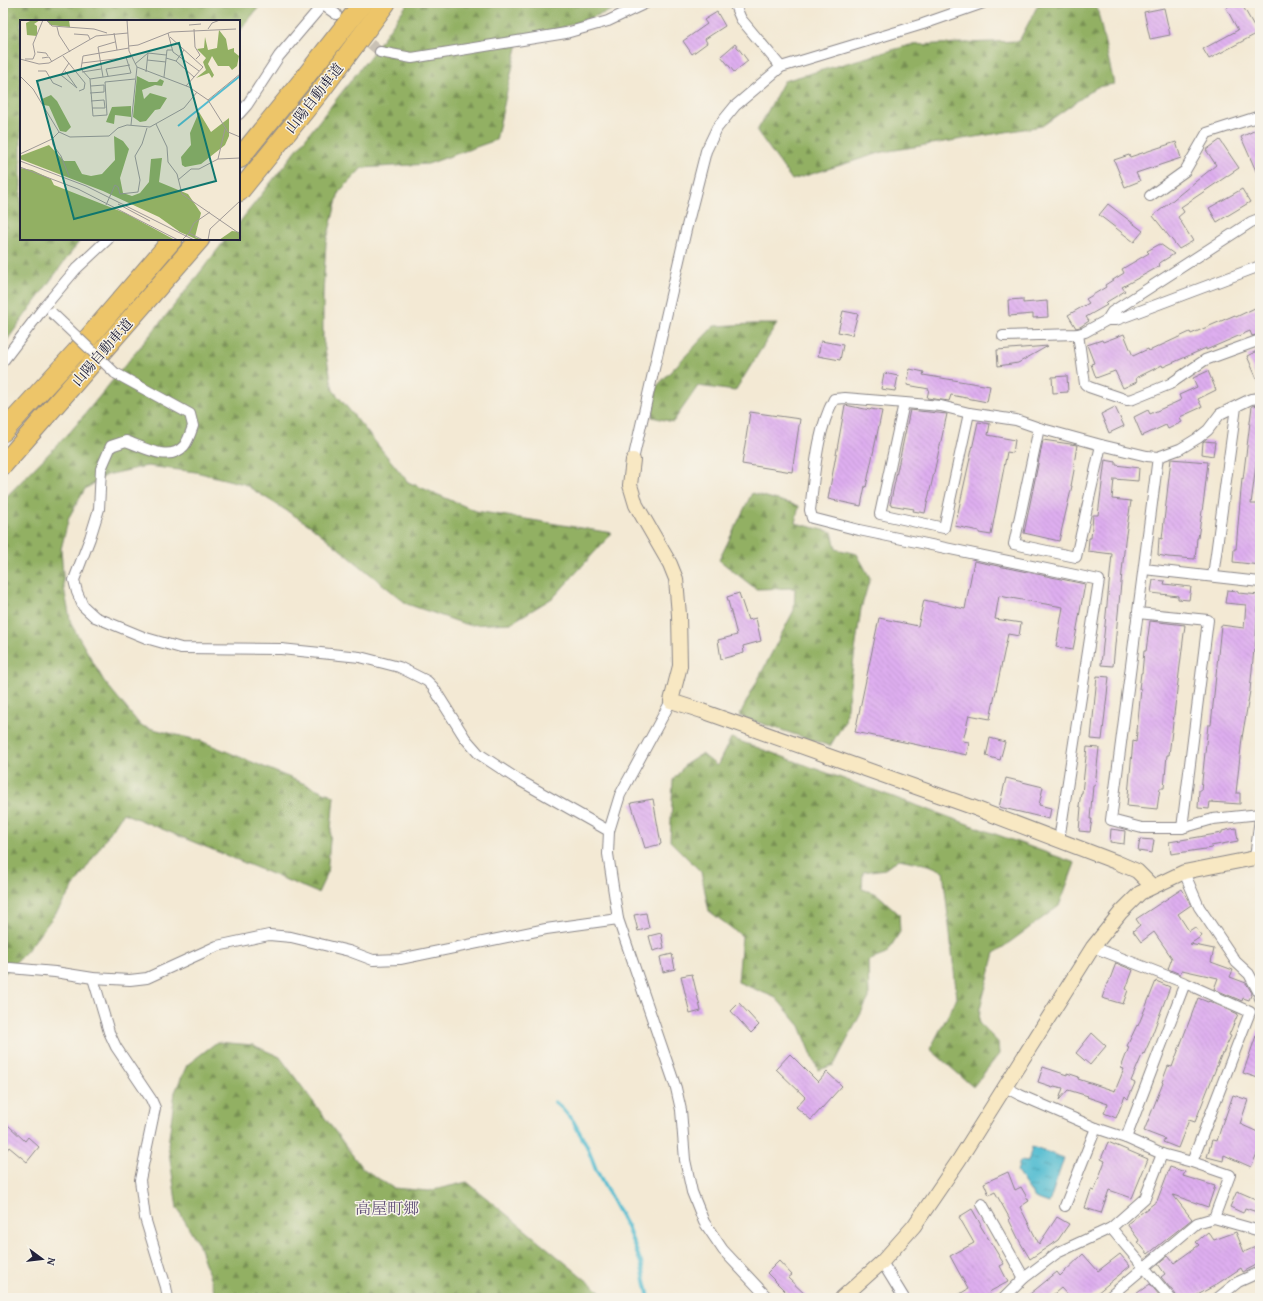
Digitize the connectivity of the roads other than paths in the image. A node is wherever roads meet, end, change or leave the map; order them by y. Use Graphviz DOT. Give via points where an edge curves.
graph roads {
  1 [pos="362,3"];
  2 [pos="386,3"];
  3 [pos="646,3"];
  4 [pos="734,3"];
  5 [pos="983,3"];
  6 [pos="323,4"];
  7 [pos="336,14"];
  8 [pos="380,52"];
  9 [pos="781,67"];
  10 [pos="240,113"];
  11 [pos="1260,116"];
  12 [pos="240,158"];
  13 [pos="240,191"];
  14 [pos="1150,196"];
  15 [pos="1260,220"];
  16 [pos="107,240"];
  17 [pos="172,240"];
  18 [pos="199,240"];
  19 [pos="1260,266"];
  20 [pos="48,309"];
  21 [pos="1107,320"];
  22 [pos="1078,334"];
  23 [pos="1003,336"];
  24 [pos="1260,340"];
  25 [pos="3,361"];
  26 [pos="1260,398"];
  27 [pos="904,402"];
  28 [pos="1236,407"];
  29 [pos="969,413"];
  30 [pos="1039,428"];
  31 [pos="3,432"];
  32 [pos="1101,445"];
  33 [pos="1158,457"];
  34 [pos="633,460"];
  35 [pos="3,465"];
  36 [pos="1144,569"];
  37 [pos="1213,576"];
  38 [pos="1260,582"];
  39 [pos="1138,613"];
  40 [pos="671,701"];
  41 [pos="1260,814"];
  42 [pos="1260,818"];
  43 [pos="1182,828"];
  44 [pos="609,831"];
  45 [pos="1059,840"];
  46 [pos="1258,857"];
  47 [pos="1184,872"];
  48 [pos="1152,886"];
  49 [pos="618,919"];
  50 [pos="1092,947"];
  51 [pos="3,968"];
  52 [pos="93,978"];
  53 [pos="1185,983"];
  54 [pos="1260,998"];
  55 [pos="1255,1011"];
  56 [pos="1005,1087"];
  57 [pos="1096,1128"];
  58 [pos="1126,1138"];
  59 [pos="1162,1154"];
  60 [pos="1192,1162"];
  61 [pos="982,1204"];
  62 [pos="1066,1206"];
  63 [pos="1214,1218"];
  64 [pos="1111,1228"];
  65 [pos="1260,1231"];
  66 [pos="882,1262"];
  67 [pos="1146,1268"];
  68 [pos="1260,1272"];
  69 [pos="1024,1278"];
  70 [pos="168,1298"];
  71 [pos="768,1298"];
  72 [pos="842,1298"];
  73 [pos="904,1298"];
  74 [pos="1004,1298"];
  75 [pos="1108,1298"];
  76 [pos="1170,1298"];
  77 [pos="1218,1298"];
  1 -- 12 [label="highway, 山陽自動車道"];
  2 -- 13 [label="highway, 山陽自動車道" via="319,93"];
  3 -- 8 [label="street" via="608,21 566,33 412,58"];
  4 -- 9 [label="street" via="741,19"];
  5 -- 9 [label="street"];
  6 -- 7 [label="street"];
  6 -- 10 [label="street" via="279,56"];
  9 -- 34 [label="street" via="735,106 717,128 706,151"];
  11 -- 14 [label="street" via="1206,133 1185,171"];
  15 -- 21 [label="street" via="1251,222 1112,312"];
  16 -- 20 [label="street" via="76,269"];
  17 -- 31 [label="highway, 山陽自動車道"];
  18 -- 35 [label="highway, 山陽自動車道"];
  19 -- 21 [label="street" via="1116,320"];
  20 -- 25 [label="street"];
  20 -- 44 [label="street, bridge" via="115,372 190,414 194,426 184,446 174,452 163,454 126,440 111,446 101,469 99,509 74,580 83,606 95,617 146,638 181,648 282,649 360,657 399,667 426,680 433,687 465,738 479,754 517,779"];
  21 -- 22 [label="street"];
  22 -- 23 [label="street"];
  22 -- 24 [label="street" via="1085,384 1128,400 1170,384 1205,360"];
  26 -- 28 [label="street" via="1251,399"];
  27 -- 29 [label="street" via="941,406"];
  27 -- 29 [label="street" via="880,514 944,528"];
  27 -- 45 [label="street" via="834,399 826,414 819,443 810,510 812,518 1099,580"];
  28 -- 33 [label="street" via="1220,414 1198,438"];
  28 -- 37 [label="street"];
  29 -- 30 [label="street" via="1016,420"];
  30 -- 32 [label="street"];
  30 -- 32 [label="street" via="1014,544 1076,557"];
  32 -- 33 [label="street"];
  33 -- 36 [label="street"];
  34 -- 40 [label="street" via="630,485 636,505 676,579 680,666"];
  36 -- 37 [label="street"];
  36 -- 39 [label="street"];
  37 -- 38 [label="street"];
  39 -- 43 [label="street" via="1208,620"];
  39 -- 43 [label="street" via="1111,820 1142,828"];
  40 -- 44 [label="street" via="620,795"];
  40 -- 45 [label="street"];
  41 -- 43 [label="street" via="1213,819"];
  42 -- 46 [label="street"];
  44 -- 49 [label="street" via="608,854"];
  45 -- 48 [label="street" via="1137,871"];
  46 -- 47 [label="street"];
  47 -- 48 [label="street"];
  47 -- 54 [label="street" via="1199,907 1236,962 1249,974"];
  48 -- 50 [label="street" via="1140,893 1121,912"];
  49 -- 52 [label="street" via="546,929 400,959 373,960 291,937 269,935 217,946 147,978"];
  49 -- 71 [label="street" via="676,1088 692,1192 704,1222 723,1250"];
  50 -- 53 [label="street"];
  50 -- 56 [label="street"];
  51 -- 52 [label="street"];
  52 -- 70 [label="street" via="108,1032 155,1108 140,1180 146,1218"];
  53 -- 55 [label="street"];
  53 -- 58 [label="street"];
  55 -- 60 [label="street"];
  56 -- 57 [label="street"];
  56 -- 66 [label="street" via="914,1226"];
  57 -- 58 [label="street"];
  57 -- 62 [label="street"];
  58 -- 59 [label="street"];
  59 -- 60 [label="street"];
  59 -- 64 [label="street" via="1145,1198"];
  60 -- 63 [label="street" via="1230,1175"];
  61 -- 69 [label="street"];
  63 -- 65 [label="street"];
  63 -- 67 [label="street" via="1197,1223"];
  64 -- 67 [label="street"];
  64 -- 69 [label="street" via="1057,1253"];
  66 -- 72 [label="street"];
  66 -- 73 [label="street"];
  67 -- 75 [label="street"];
  67 -- 76 [label="street"];
  68 -- 77 [label="street" via="1238,1282"];
  69 -- 74 [label="street"];
}
